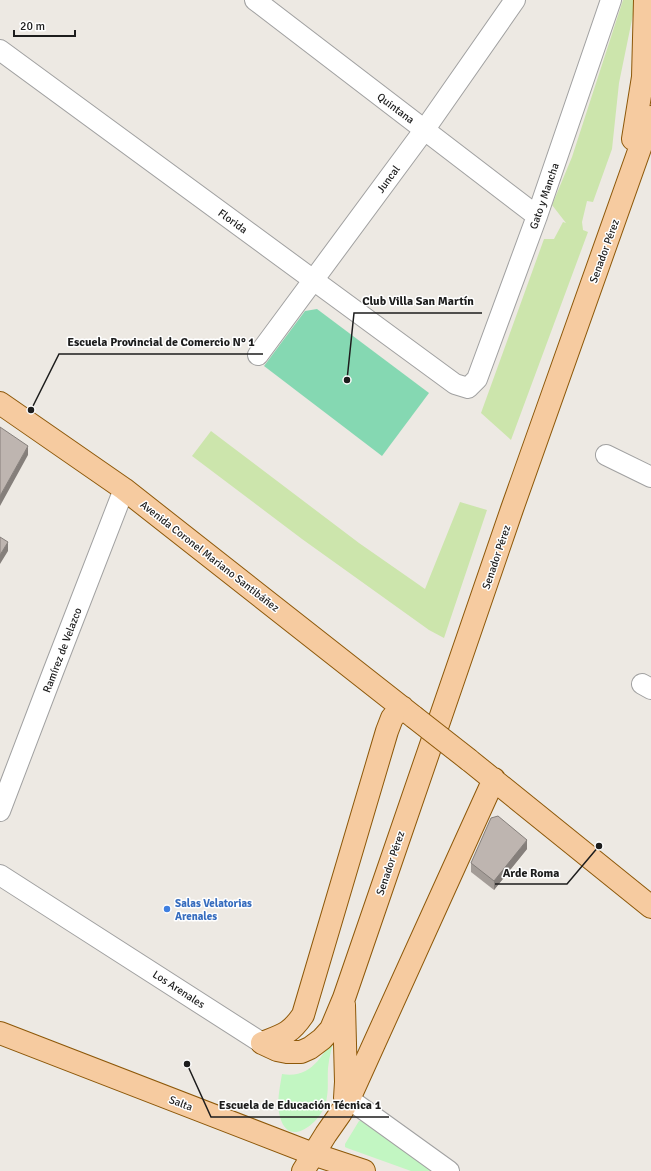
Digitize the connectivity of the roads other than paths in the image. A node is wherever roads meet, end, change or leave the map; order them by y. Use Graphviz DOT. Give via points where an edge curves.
graph roads {
  1 [pos="255,0"];
  2 [pos="515,0"];
  3 [pos="611,0"];
  4 [pos="645,0"];
  5 [pos="0,50"];
  6 [pos="651,117"];
  7 [pos="424,129"];
  8 [pos="651,155"];
  9 [pos="626,191"];
  10 [pos="537,216"];
  11 [pos="313,280"];
  12 [pos="258,355"];
  13 [pos="468,388"];
  14 [pos="0,402"];
  15 [pos="606,455"];
  16 [pos="651,477"];
  17 [pos="124,489"];
  18 [pos="408,712"];
  19 [pos="494,779"];
  20 [pos="0,812"];
  21 [pos="0,875"];
  22 [pos="651,907"];
  23 [pos="344,998"];
  24 [pos="0,1033"];
  25 [pos="262,1043"];
  26 [pos="345,1107"];
  27 [pos="308,1163"];
  28 [pos="364,1171"];
  29 [pos="450,1171"];
  1 -- 7 [label="street, Quintana"];
  2 -- 7 [label="street, Juncal"];
  3 -- 10 [label="street, Gato y Mancha"];
  4 -- 9 [label="main road" via="643,77"];
  5 -- 11 [label="street, Florida"];
  6 -- 9 [label="main road, Senador Pérez"];
  7 -- 10 [label="street, Quintana"];
  7 -- 11 [label="street, Juncal"];
  8 -- 9 [label="main road"];
  9 -- 23 [label="main road, Senador Pérez" via="512,509"];
  10 -- 13 [label="street, Gato y Mancha" via="477,379"];
  11 -- 12 [label="street, Juncal"];
  11 -- 13 [label="street, Florida" via="455,384"];
  14 -- 17 [label="main road, Avenida Coronel Mariano Santibáñez"];
  15 -- 16 [label="street"];
  17 -- 18 [label="main road, Avenida Coronel Mariano Santibáñez"];
  17 -- 20 [label="street, Ramírez de Velazco"];
  18 -- 19 [label="main road, Avenida Coronel Mariano Santibáñez, bridge"];
  18 -- 25 [label="main road" via="392,718 387,731 303,1015 285,1034"];
  19 -- 22 [label="main road, Avenida Coronel Mariano Santibáñez"];
  19 -- 26 [label="main road"];
  21 -- 25 [label="street, Los Arenales"];
  23 -- 25 [label="main road, Los Arenales" via="331,1029 310,1048 301,1052 287,1052"];
  23 -- 26 [label="main road"];
  24 -- 27 [label="main road, Salta"];
  26 -- 27 [label="main road"];
  26 -- 29 [label="street"];
  27 -- 28 [label="main road, Salta"];
}
